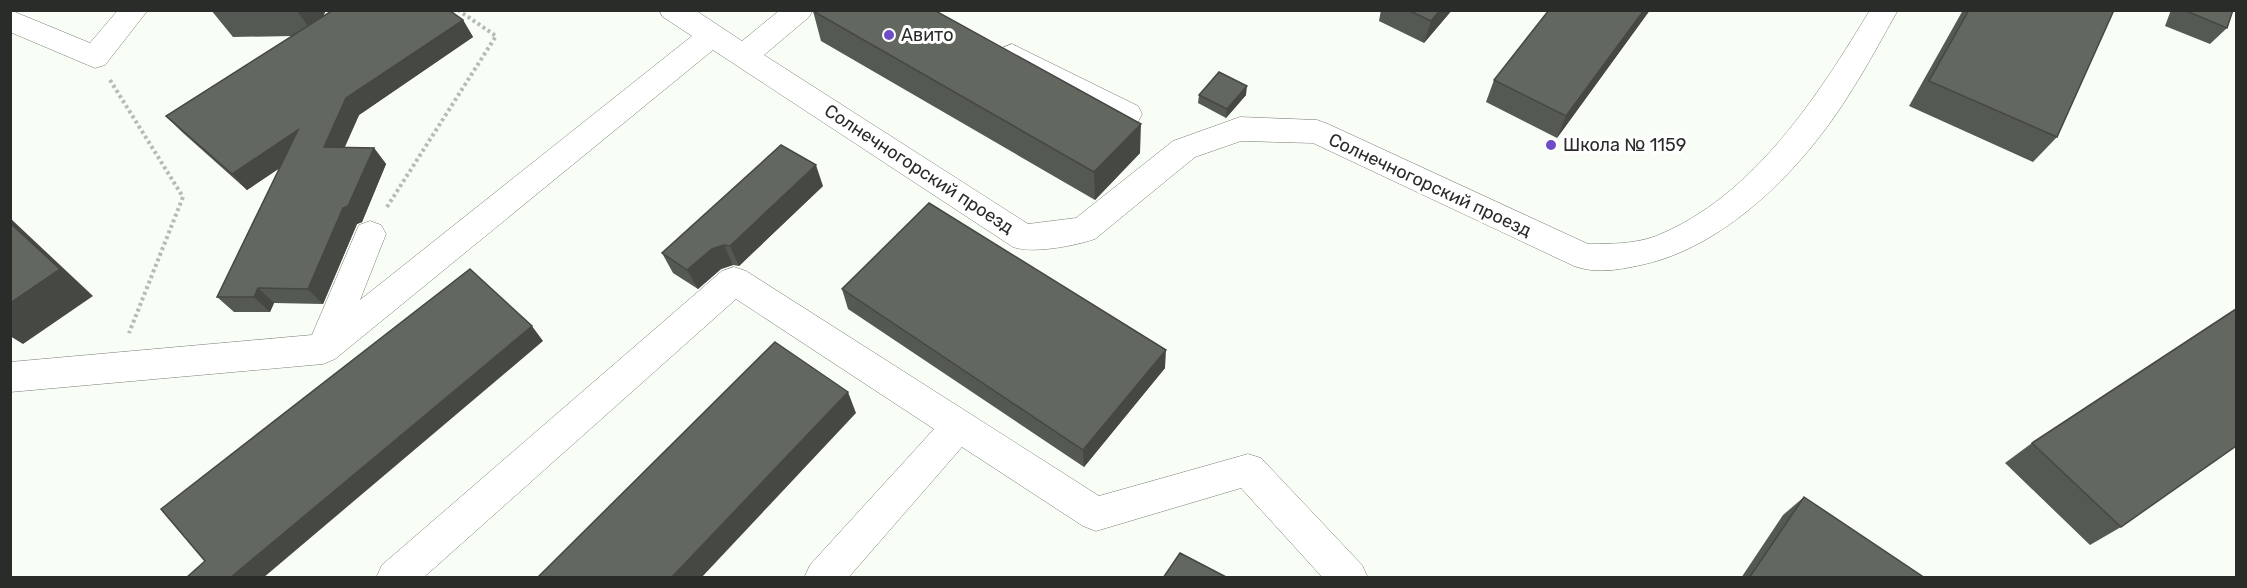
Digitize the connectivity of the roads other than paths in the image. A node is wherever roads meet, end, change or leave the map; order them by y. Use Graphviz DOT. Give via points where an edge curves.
graph roads {
  1 [pos="134,10"];
  2 [pos="673,10"];
  3 [pos="799,10"];
  4 [pos="1884,10"];
  5 [pos="10,20"];
  6 [pos="711,36"];
  7 [pos="990,43"];
  8 [pos="744,55"];
  9 [pos="1127,114"];
  10 [pos="370,234"];
  11 [pos="323,349"];
  12 [pos="10,378"];
  13 [pos="959,426"];
  14 [pos="395,578"];
  15 [pos="824,578"];
  16 [pos="1349,578"];
  1 -- 5 [label="street" via="95,57"];
  2 -- 6 [label="street, Солнечногорский проезд"];
  3 -- 8 [label="street"];
  4 -- 8 [label="street, Солнечногорский проезд" via="1839,87 1798,142 1759,182 1713,221 1661,248 1617,257 1585,257 1317,132 1240,129 1184,149 1084,230 1024,238"];
  6 -- 8 [label="street, Солнечногорский проезд"];
  6 -- 11 [label="street"];
  7 -- 9 [label="street"];
  10 -- 11 [label="street"];
  11 -- 12 [label="street"];
  13 -- 14 [label="street" via="734,281"];
  13 -- 15 [label="street"];
  13 -- 16 [label="street" via="1096,514 1248,470"];
}
